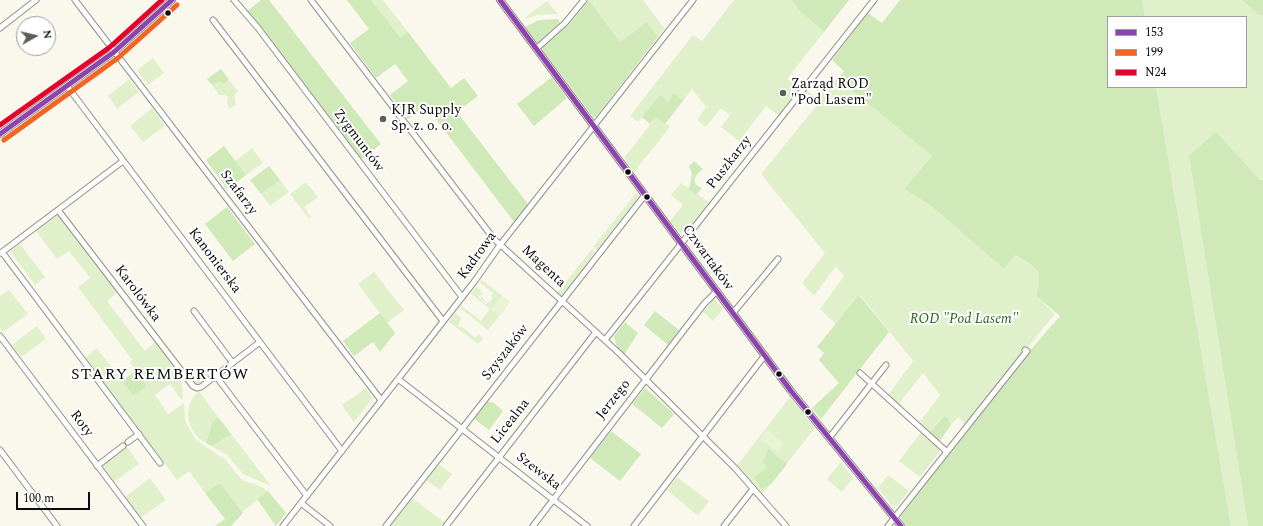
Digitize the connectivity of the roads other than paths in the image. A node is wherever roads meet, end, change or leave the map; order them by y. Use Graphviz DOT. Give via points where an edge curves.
graph roads {
  1 [pos="36,0"];
  2 [pos="75,0"];
  3 [pos="172,0"];
  4 [pos="234,0"];
  5 [pos="311,0"];
  6 [pos="500,0"];
  7 [pos="584,0"];
  8 [pos="693,0"];
  9 [pos="874,0"];
  10 [pos="213,20"];
  11 [pos="0,28"];
  12 [pos="536,49"];
  13 [pos="114,52"];
  14 [pos="66,86"];
  15 [pos="593,125"];
  16 [pos="1,131"];
  17 [pos="123,161"];
  18 [pos="645,195"];
  19 [pos="58,210"];
  20 [pos="500,244"];
  21 [pos="682,244"];
  22 [pos="1,253"];
  23 [pos="778,259"];
  24 [pos="717,291"];
  25 [pos="462,297"];
  26 [pos="562,301"];
  27 [pos="194,311"];
  28 [pos="733,313"];
  29 [pos="442,321"];
  30 [pos="596,332"];
  31 [pos="0,336"];
  32 [pos="605,340"];
  33 [pos="260,342"];
  34 [pos="1025,350"];
  35 [pos="765,355"];
  36 [pos="232,362"];
  37 [pos="886,365"];
  38 [pos="860,373"];
  39 [pos="215,375"];
  40 [pos="398,379"];
  41 [pos="645,380"];
  42 [pos="872,383"];
  43 [pos="382,400"];
  44 [pos="462,428"];
  45 [pos="139,434"];
  46 [pos="830,437"];
  47 [pos="702,438"];
  48 [pos="128,442"];
  49 [pos="123,446"];
  50 [pos="0,450"];
  51 [pos="342,451"];
  52 [pos="946,451"];
  53 [pos="499,457"];
  54 [pos="160,463"];
  55 [pos="97,466"];
  56 [pos="753,489"];
  57 [pos="307,496"];
  58 [pos="554,499"];
  59 [pos="301,503"];
  60 [pos="895,517"];
  61 [pos="57,526"];
  62 [pos="143,526"];
  63 [pos="282,526"];
  64 [pos="330,526"];
  65 [pos="386,526"];
  66 [pos="446,526"];
  67 [pos="532,526"];
  68 [pos="587,526"];
  69 [pos="634,526"];
  70 [pos="724,526"];
  71 [pos="786,526"];
  72 [pos="888,526"];
  73 [pos="901,526"];
  1 -- 11 [label="street"];
  2 -- 13 [label="street, Szafarzy"];
  3 -- 13 [label="street"];
  4 -- 25 [label="street, Zygmuntów"];
  5 -- 20 [label="street, Magenta"];
  6 -- 12 [label="street, Czwartaków"];
  7 -- 12 [label="street" via="565,23"];
  8 -- 15 [label="street, Kadrowa"];
  9 -- 21 [label="street, Puszkarzy"];
  10 -- 29 [label="street"];
  12 -- 15 [label="street, Czwartaków"];
  13 -- 14 [label="street"];
  13 -- 43 [label="street, Szafarzy"];
  14 -- 16 [label="street"];
  14 -- 17 [label="street, Kanonierska"];
  15 -- 18 [label="street, Czwartaków"];
  15 -- 20 [label="street, Kadrowa"];
  17 -- 19 [label="street"];
  17 -- 33 [label="street, Kanonierska"];
  18 -- 21 [label="street, Czwartaków"];
  18 -- 26 [label="street, Szyszaków"];
  19 -- 22 [label="street"];
  19 -- 39 [label="street, Karolówka" via="187,380 199,388"];
  20 -- 25 [label="street, Kadrowa"];
  20 -- 26 [label="street, Magenta"];
  21 -- 24 [label="street, Czwartaków"];
  21 -- 32 [label="street, Puszkarzy"];
  22 -- 45 [label="street"];
  23 -- 28 [label="street"];
  24 -- 28 [label="street, Czwartaków"];
  24 -- 41 [label="street, Jerzego"];
  25 -- 29 [label="street, Kadrowa"];
  26 -- 30 [label="street, Magenta"];
  26 -- 44 [label="street, Szyszaków"];
  27 -- 36 [label="street"];
  28 -- 35 [label="street, Czwartaków"];
  29 -- 40 [label="street, Kadrowa"];
  30 -- 32 [label="street, Magenta"];
  30 -- 53 [label="street, Licealna"];
  31 -- 55 [label="street, Roty"];
  32 -- 41 [label="street, Magenta"];
  33 -- 36 [label="street"];
  33 -- 51 [label="street, Kanonierska"];
  34 -- 52 [label="street" via="1027,351"];
  35 -- 46 [label="street, Czwartaków"];
  35 -- 47 [label="street"];
  36 -- 39 [label="street"];
  37 -- 42 [label="street"];
  38 -- 42 [label="street"];
  39 -- 57 [label="street"];
  40 -- 43 [label="street, Kadrowa"];
  40 -- 44 [label="street, Szewska"];
  41 -- 47 [label="street, Magenta"];
  41 -- 58 [label="street, Jerzego"];
  42 -- 46 [label="street"];
  42 -- 52 [label="street"];
  43 -- 51 [label="street, Kadrowa"];
  44 -- 53 [label="street, Szewska"];
  44 -- 65 [label="street, Szyszaków"];
  45 -- 48 [label="street"];
  45 -- 54 [label="street"];
  46 -- 60 [label="street, Czwartaków"];
  47 -- 56 [label="street, Magenta" via="735,468"];
  47 -- 69 [label="street"];
  49 -- 55 [label="street"];
  50 -- 61 [label="street"];
  51 -- 57 [label="street, Kadrowa"];
  52 -- 60 [label="street"];
  53 -- 58 [label="street, Szewska"];
  53 -- 66 [label="street, Licealna"];
  55 -- 62 [label="street, Roty"];
  56 -- 70 [label="street"];
  56 -- 71 [label="street, Magenta"];
  57 -- 59 [label="street, Kadrowa"];
  58 -- 67 [label="street, Jerzego"];
  58 -- 68 [label="street, Szewska"];
  59 -- 63 [label="street, Kadrowa"];
  59 -- 64 [label="street"];
  60 -- 72 [label="street"];
  60 -- 73 [label="street, Czwartaków"];
}
